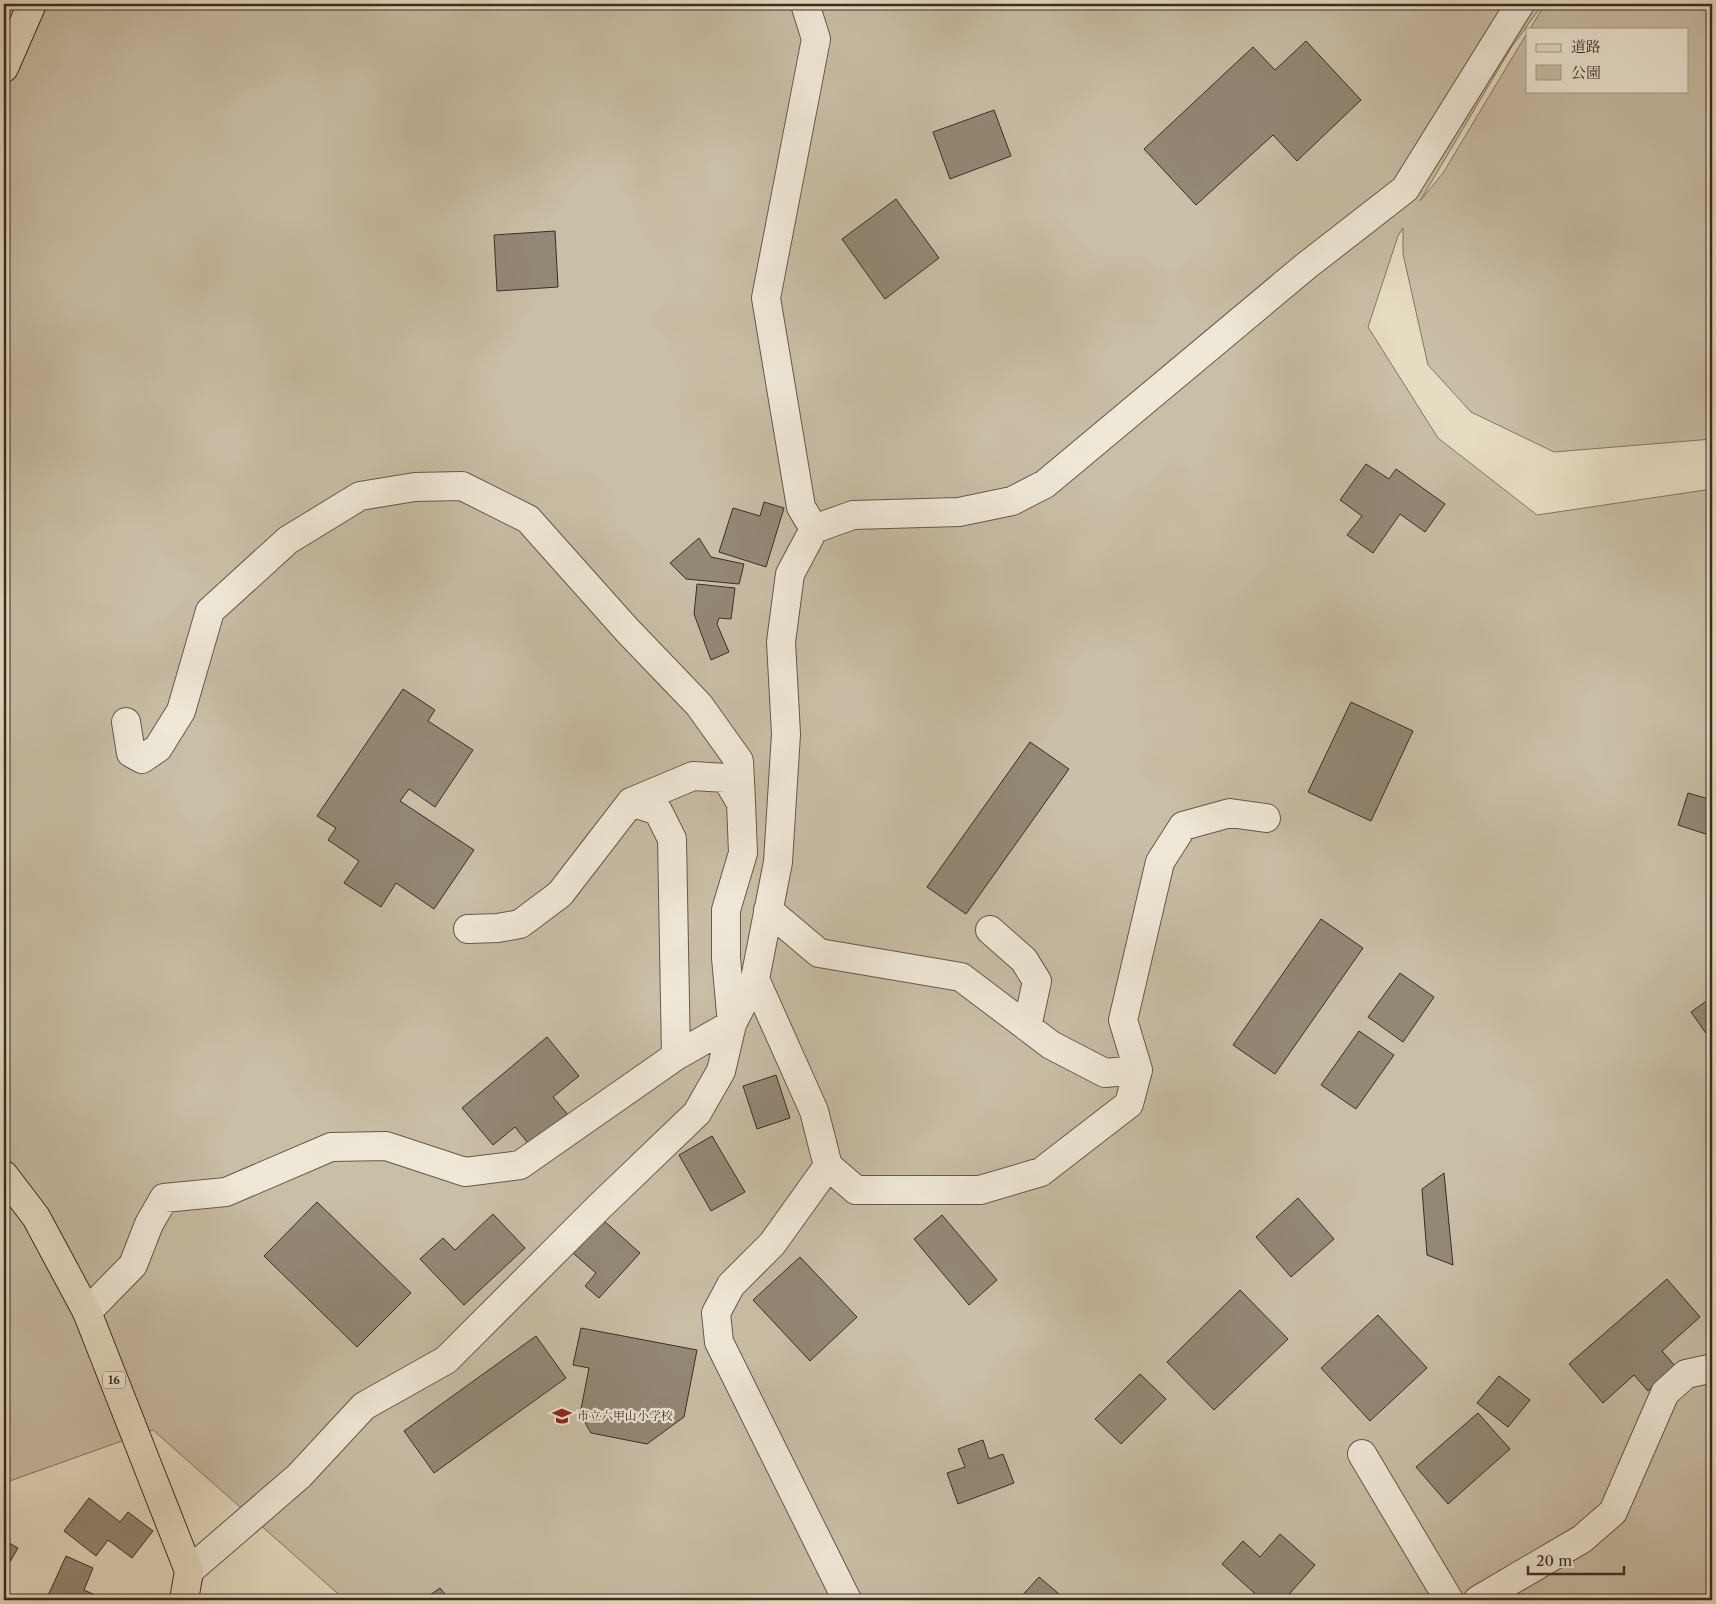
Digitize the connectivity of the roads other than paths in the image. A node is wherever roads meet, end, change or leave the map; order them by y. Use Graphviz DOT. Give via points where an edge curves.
graph roads {
  1 [pos="32,4"];
  2 [pos="804,4"];
  3 [pos="1520,4"];
  4 [pos="4,68"];
  5 [pos="814,529"];
  6 [pos="126,722"];
  7 [pos="631,802"];
  8 [pos="741,803"];
  9 [pos="1266,818"];
  10 [pos="768,910"];
  11 [pos="468,929"];
  12 [pos="990,930"];
  13 [pos="755,979"];
  14 [pos="732,1024"];
  15 [pos="1027,1027"];
  16 [pos="676,1056"];
  17 [pos="1138,1070"];
  18 [pos="828,1166"];
  19 [pos="4,1175"];
  20 [pos="87,1312"];
  21 [pos="1712,1371"];
  22 [pos="1362,1454"];
  23 [pos="189,1571"];
  24 [pos="184,1600"];
  25 [pos="847,1600"];
  26 [pos="1449,1600"];
  27 [pos="1478,1600"];
  1 -- 4 [label="main road"];
  2 -- 5 [label="street" via="816,39 766,298 801,507"];
  3 -- 5 [label="street" via="1405,189 1306,266 1045,484 1012,501 959,512 853,515"];
  5 -- 10 [label="street" via="790,574 781,642 786,734 778,862"];
  6 -- 8 [label="street" via="130,753 142,760 158,748 181,711 210,611 288,540 360,496 462,486 528,518 627,630 699,705 739,761"];
  7 -- 8 [label="street" via="693,776 726,778"];
  7 -- 11 [label="street" via="560,894 520,924"];
  7 -- 16 [label="street" via="658,811 672,839"];
  8 -- 14 [label="street" via="743,853 726,910 726,958"];
  9 -- 17 [label="street" via="1230,812 1183,826 1160,862 1123,1020"];
  10 -- 13 [label="street"];
  10 -- 15 [label="street" via="819,954 961,977"];
  12 -- 15 [label="street" via="1024,960 1037,981"];
  13 -- 14 [label="street"];
  13 -- 18 [label="street" via="814,1111"];
  14 -- 16 [label="street"];
  14 -- 23 [label="street" via="721,1071 697,1113 446,1360 364,1406 299,1476"];
  15 -- 17 [label="street" via="1051,1045 1105,1073"];
  16 -- 20 [label="street" via="520,1165 465,1172 386,1146 331,1147 226,1192 164,1198 149,1224 133,1265"];
  17 -- 18 [label="street" via="1129,1104 1041,1172 980,1190 856,1190"];
  18 -- 25 [label="street" via="772,1244 731,1285 716,1313 720,1342"];
  19 -- 20 [label="main road, 16" via="36,1217"];
  20 -- 23 [label="main road, 16"];
  21 -- 27 [label="street" via="1686,1374 1664,1393 1613,1512 1582,1539"];
  22 -- 26 [label="street"];
  23 -- 24 [label="main road"];
}
